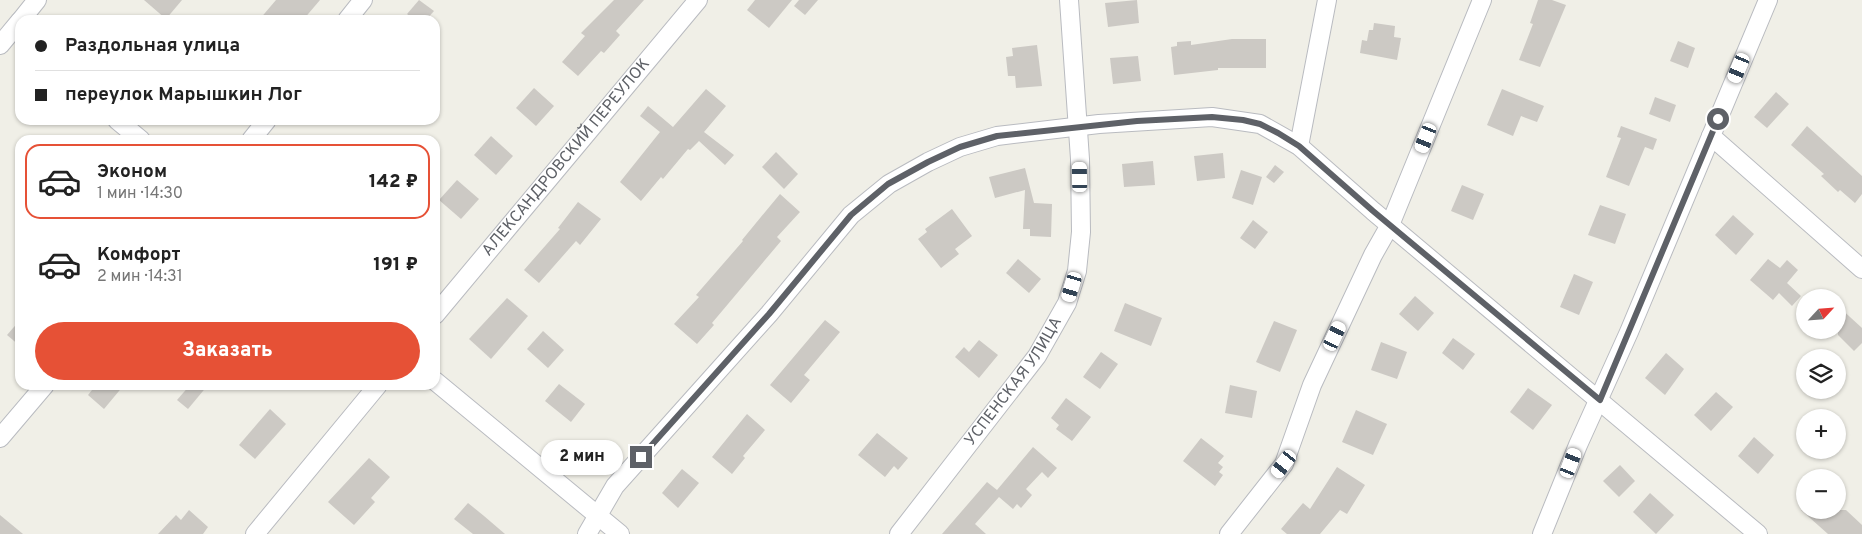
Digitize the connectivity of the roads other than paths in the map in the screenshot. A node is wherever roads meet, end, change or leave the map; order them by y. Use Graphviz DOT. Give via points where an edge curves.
graph roads {
  1 [pos="38,0"];
  2 [pos="363,0"];
  3 [pos="698,0"];
  4 [pos="1070,0"];
  5 [pos="1327,0"];
  6 [pos="1482,0"];
  7 [pos="1768,0"];
  8 [pos="25,15"];
  9 [pos="351,15"];
  10 [pos="123,125"];
  11 [pos="263,125"];
  12 [pos="1077,126"];
  13 [pos="135,135"];
  14 [pos="255,135"];
  15 [pos="1711,136"];
  16 [pos="1299,146"];
  17 [pos="1390,225"];
  18 [pos="1862,269"];
  19 [pos="440,309"];
  20 [pos="440,385"];
  21 [pos="41,390"];
  22 [pos="374,390"];
  23 [pos="1600,400"];
  24 [pos="0,438"];
  25 [pos="598,516"];
  26 [pos="255,534"];
  27 [pos="588,534"];
  28 [pos="620,534"];
  29 [pos="899,534"];
  30 [pos="1229,534"];
  31 [pos="1542,534"];
  32 [pos="1758,534"];
  1 -- 8 [label="street"];
  2 -- 9 [label="street"];
  3 -- 19 [label="street, АЛЕКСАНДРОВСКИЙ ПЕРЕУЛОК"];
  4 -- 12 [label="street, УСПЕНСКАЯ УЛИЦА"];
  5 -- 16 [label="street"];
  6 -- 17 [label="street"];
  7 -- 15 [label="street"];
  10 -- 13 [label="street"];
  11 -- 14 [label="street"];
  12 -- 16 [label="street" via="1212,117 1260,124"];
  12 -- 25 [label="street" via="997,136 960,147 888,184 851,215 769,314 615,486"];
  12 -- 29 [label="street, УСПЕНСКАЯ УЛИЦА" via="1081,232 1077,272 1067,303 1037,356"];
  15 -- 18 [label="street"];
  15 -- 23 [label="street"];
  16 -- 17 [label="street"];
  17 -- 23 [label="street"];
  17 -- 30 [label="street" via="1312,385 1284,464"];
  20 -- 25 [label="street"];
  21 -- 24 [label="street"];
  22 -- 26 [label="street"];
  23 -- 31 [label="street"];
  23 -- 32 [label="street"];
  25 -- 27 [label="street"];
  25 -- 28 [label="street"];
}
